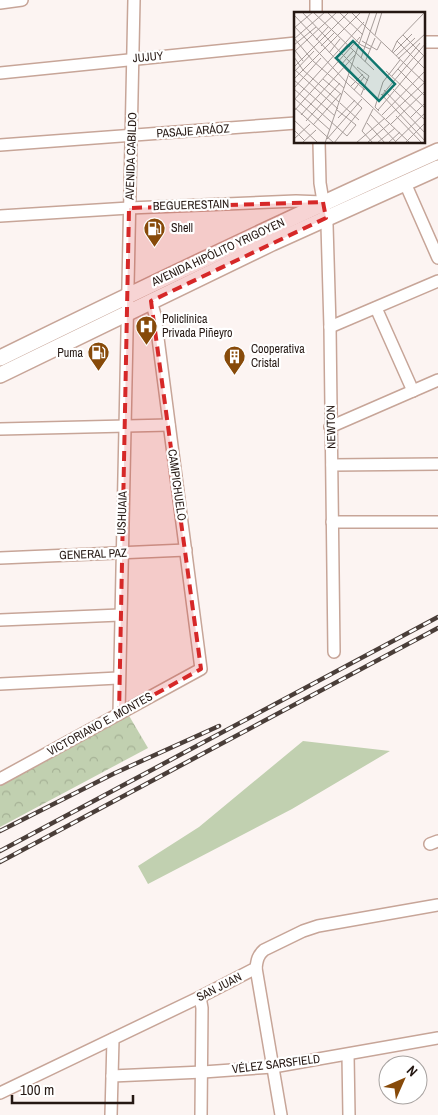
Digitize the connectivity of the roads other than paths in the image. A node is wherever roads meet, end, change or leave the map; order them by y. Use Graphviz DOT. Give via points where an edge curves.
graph roads {
  1 [pos="22,0"];
  2 [pos="134,0"];
  3 [pos="0,3"];
  4 [pos="294,43"];
  5 [pos="134,59"];
  6 [pos="0,73"];
  7 [pos="294,123"];
  8 [pos="131,136"];
  9 [pos="319,144"];
  10 [pos="0,145"];
  11 [pos="438,150"];
  12 [pos="438,168"];
  13 [pos="405,183"];
  14 [pos="322,202"];
  15 [pos="129,208"];
  16 [pos="0,216"];
  17 [pos="326,218"];
  18 [pos="438,258"];
  19 [pos="438,281"];
  20 [pos="128,295"];
  21 [pos="151,301"];
  22 [pos="376,308"];
  23 [pos="128,312"];
  24 [pos="330,327"];
  25 [pos="0,358"];
  26 [pos="0,374"];
  27 [pos="438,380"];
  28 [pos="413,391"];
  29 [pos="169,425"];
  30 [pos="125,427"];
  31 [pos="330,427"];
  32 [pos="0,429"];
  33 [pos="438,464"];
  34 [pos="332,465"];
  35 [pos="332,522"];
  36 [pos="438,522"];
  37 [pos="186,550"];
  38 [pos="121,553"];
  39 [pos="0,558"];
  40 [pos="120,615"];
  41 [pos="0,620"];
  42 [pos="334,652"];
  43 [pos="201,669"];
  44 [pos="118,678"];
  45 [pos="0,684"];
  46 [pos="119,714"];
  47 [pos="0,778"];
  48 [pos="438,905"];
  49 [pos="256,968"];
  50 [pos="200,997"];
  51 [pos="438,1038"];
  52 [pos="113,1039"];
  53 [pos="348,1055"];
  54 [pos="273,1067"];
  55 [pos="202,1072"];
  56 [pos="112,1076"];
  57 [pos="0,1092"];
  58 [pos="111,1115"];
  59 [pos="201,1115"];
  60 [pos="281,1115"];
  61 [pos="349,1115"];
  1 -- 3 [label="street"];
  2 -- 5 [label="street, AVENIDA CABILDO"];
  4 -- 5 [label="street, JUJUY"];
  5 -- 6 [label="street, JUJUY"];
  5 -- 8 [label="street, AVENIDA CABILDO"];
  7 -- 8 [label="street, PASAJE ARÁOZ"];
  8 -- 10 [label="street, PASAJE ARÁOZ"];
  8 -- 15 [label="street, AVENIDA CABILDO"];
  9 -- 14 [label="street, NEWTON"];
  11 -- 14 [label="main road, AVENIDA HIPÓLITO YRIGOYEN"];
  12 -- 13 [label="main road, AVENIDA HIPÓLITO YRIGOYEN"];
  13 -- 17 [label="main road, AVENIDA HIPÓLITO YRIGOYEN"];
  13 -- 18 [label="street"];
  14 -- 15 [label="street, BEGUERESTAIN"];
  14 -- 17 [label="street, NEWTON"];
  14 -- 20 [label="main road, AVENIDA HIPÓLITO YRIGOYEN"];
  15 -- 16 [label="street, BEGUERESTAIN"];
  15 -- 20 [label="street, AVENIDA CABILDO"];
  17 -- 21 [label="main road, AVENIDA HIPÓLITO YRIGOYEN"];
  17 -- 24 [label="street, NEWTON"];
  19 -- 22 [label="street"];
  20 -- 23 [label="street, AVENIDA CABILDO"];
  20 -- 25 [label="main road, AVENIDA HIPÓLITO YRIGOYEN"];
  21 -- 23 [label="main road, AVENIDA HIPÓLITO YRIGOYEN"];
  21 -- 29 [label="street, CAMPICHUELO"];
  22 -- 24 [label="street"];
  22 -- 28 [label="street"];
  23 -- 26 [label="main road, AVENIDA HIPÓLITO YRIGOYEN"];
  23 -- 30 [label="street, USHUAIA"];
  24 -- 31 [label="street, NEWTON"];
  27 -- 28 [label="street"];
  28 -- 31 [label="street"];
  29 -- 30 [label="street"];
  29 -- 37 [label="street, CAMPICHUELO"];
  30 -- 32 [label="street"];
  30 -- 38 [label="street, USHUAIA"];
  31 -- 34 [label="street, NEWTON"];
  33 -- 34 [label="street"];
  34 -- 35 [label="street, NEWTON"];
  35 -- 36 [label="street"];
  35 -- 42 [label="street, NEWTON"];
  37 -- 38 [label="street, GENERAL PAZ"];
  37 -- 43 [label="street, CAMPICHUELO"];
  38 -- 39 [label="street, GENERAL PAZ"];
  38 -- 40 [label="street, USHUAIA"];
  40 -- 41 [label="street"];
  40 -- 44 [label="street, USHUAIA"];
  43 -- 46 [label="street, VICTORIANO E. MONTES"];
  44 -- 45 [label="street"];
  44 -- 46 [label="street, USHUAIA"];
  46 -- 47 [label="street, VICTORIANO E. MONTES"];
  48 -- 49 [label="street, SAN JUAN" via="310,928 264,950 257,959"];
  49 -- 50 [label="street, SAN JUAN"];
  49 -- 54 [label="street"];
  50 -- 52 [label="street, SAN JUAN"];
  50 -- 55 [label="street"];
  51 -- 53 [label="street, VÉLEZ SARSFIELD"];
  52 -- 56 [label="street"];
  52 -- 57 [label="street, SAN JUAN"];
  53 -- 54 [label="street, VÉLEZ SARSFIELD"];
  53 -- 61 [label="street"];
  54 -- 55 [label="street, VÉLEZ SARSFIELD"];
  54 -- 60 [label="street"];
  55 -- 56 [label="street, VÉLEZ SARSFIELD"];
  55 -- 59 [label="street"];
  56 -- 58 [label="street"];
}
